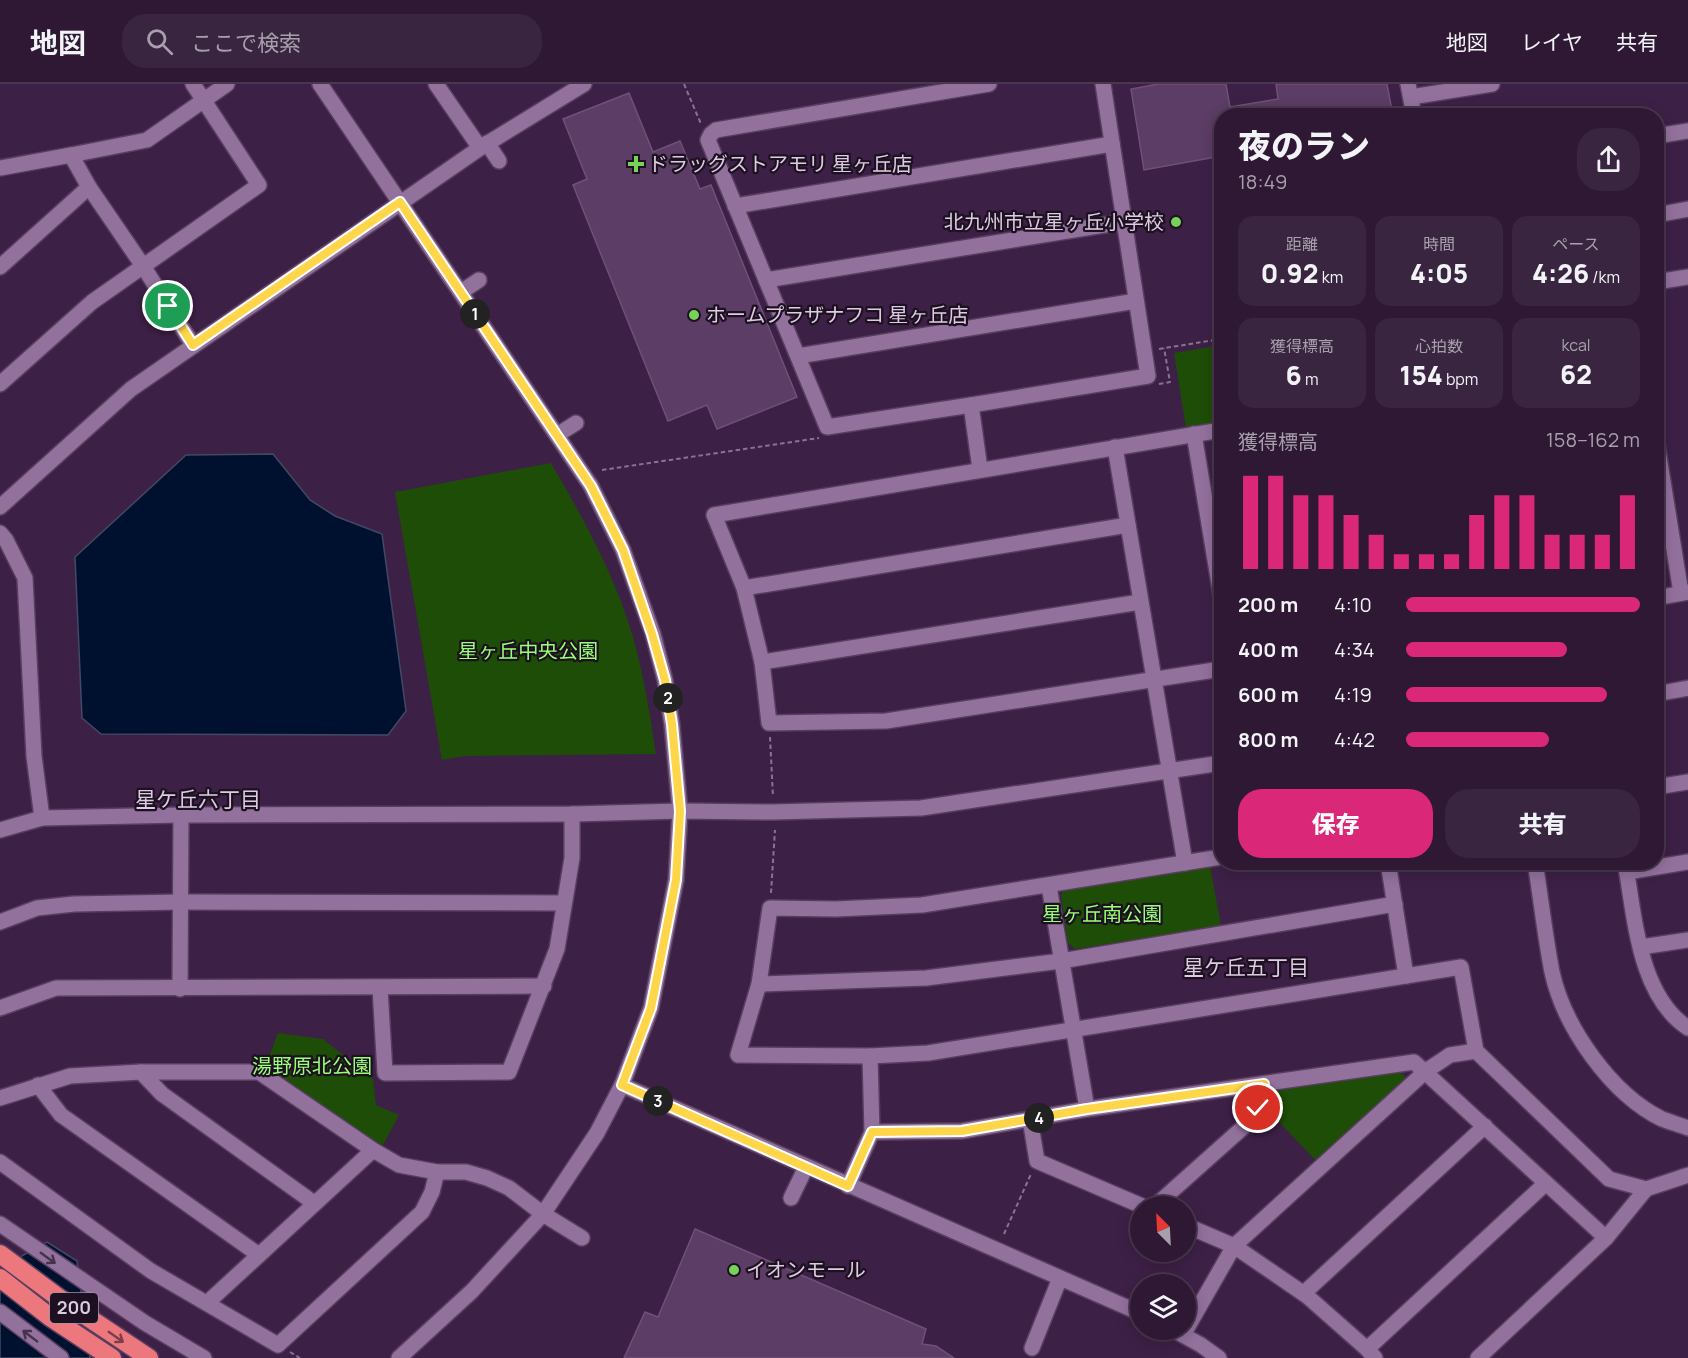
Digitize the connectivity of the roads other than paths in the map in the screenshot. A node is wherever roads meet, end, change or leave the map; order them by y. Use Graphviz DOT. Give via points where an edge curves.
graph roads {
  1 [pos="193,84"];
  2 [pos="228,84"];
  3 [pos="320,84"];
  4 [pos="436,84"];
  5 [pos="584,84"];
  6 [pos="989,84"];
  7 [pos="1103,84"];
  8 [pos="1492,84"];
  9 [pos="920,89"];
  10 [pos="1410,91"];
  11 [pos="205,100"];
  12 [pos="1413,108"];
  13 [pos="1688,131"];
  14 [pos="1664,135"];
  15 [pos="1112,144"];
  16 [pos="483,145"];
  17 [pos="71,155"];
  18 [pos="499,161"];
  19 [pos="0,168"];
  20 [pos="89,187"];
  21 [pos="400,202"];
  22 [pos="735,206"];
  23 [pos="1688,209"];
  24 [pos="1664,214"];
  25 [pos="1123,222"];
  26 [pos="143,266"];
  27 [pos="0,267"];
  28 [pos="1688,277"];
  29 [pos="479,280"];
  30 [pos="766,280"];
  31 [pos="1664,281"];
  32 [pos="461,292"];
  33 [pos="1136,301"];
  34 [pos="193,345"];
  35 [pos="798,356"];
  36 [pos="0,384"];
  37 [pos="971,405"];
  38 [pos="576,423"];
  39 [pos="1214,431"];
  40 [pos="1194,434"];
  41 [pos="557,435"];
  42 [pos="1115,447"];
  43 [pos="980,469"];
  44 [pos="0,507"];
  45 [pos="1214,514"];
  46 [pos="1664,521"];
  47 [pos="1128,525"];
  48 [pos="2,540"];
  49 [pos="744,588"];
  50 [pos="1685,593"];
  51 [pos="1664,597"];
  52 [pos="1140,602"];
  53 [pos="762,662"];
  54 [pos="1214,670"];
  55 [pos="1154,680"];
  56 [pos="1688,688"];
  57 [pos="1664,692"];
  58 [pos="1214,764"];
  59 [pos="1170,771"];
  60 [pos="1688,782"];
  61 [pos="1664,786"];
  62 [pos="680,811"];
  63 [pos="572,814"];
  64 [pos="181,815"];
  65 [pos="42,818"];
  66 [pos="0,830"];
  67 [pos="1214,858"];
  68 [pos="1185,862"];
  69 [pos="1688,862"];
  70 [pos="1664,864"];
  71 [pos="1389,870"];
  72 [pos="1536,870"];
  73 [pos="1627,870"];
  74 [pos="1049,886"];
  75 [pos="180,902"];
  76 [pos="564,903"];
  77 [pos="1395,904"];
  78 [pos="0,922"];
  79 [pos="1688,940"];
  80 [pos="1641,947"];
  81 [pos="1061,961"];
  82 [pos="1407,976"];
  83 [pos="759,984"];
  84 [pos="544,986"];
  85 [pos="380,988"];
  86 [pos="180,989"];
  87 [pos="0,1008"];
  88 [pos="1688,1028"];
  89 [pos="1072,1030"];
  90 [pos="1476,1051"];
  91 [pos="870,1056"];
  92 [pos="1426,1071"];
  93 [pos="141,1072"];
  94 [pos="1264,1084"];
  95 [pos="38,1085"];
  96 [pos="622,1085"];
  97 [pos="0,1098"];
  98 [pos="1087,1109"];
  99 [pos="1030,1119"];
  100 [pos="1485,1126"];
  101 [pos="1688,1128"];
  102 [pos="872,1132"];
  103 [pos="372,1150"];
  104 [pos="0,1161"];
  105 [pos="806,1167"];
  106 [pos="437,1172"];
  107 [pos="1688,1174"];
  108 [pos="1546,1183"];
  109 [pos="848,1186"];
  110 [pos="1646,1189"];
  111 [pos="1166,1196"];
  112 [pos="791,1198"];
  113 [pos="1130,1201"];
  114 [pos="314,1203"];
  115 [pos="543,1214"];
  116 [pos="0,1224"];
  117 [pos="1196,1230"];
  118 [pos="582,1238"];
  119 [pos="1606,1238"];
  120 [pos="1234,1246"];
  121 [pos="0,1254"];
  122 [pos="259,1255"];
  123 [pos="0,1278"];
  124 [pos="1060,1278"];
  125 [pos="1304,1293"];
  126 [pos="207,1303"];
  127 [pos="1196,1303"];
  128 [pos="1130,1309"];
  129 [pos="0,1312"];
  130 [pos="1193,1340"];
  131 [pos="1032,1348"];
  132 [pos="1371,1353"];
  133 [pos="61,1358"];
  134 [pos="112,1358"];
  135 [pos="150,1358"];
  136 [pos="204,1358"];
  137 [pos="399,1358"];
  138 [pos="1219,1358"];
  139 [pos="1478,1358"];
  1 -- 11 [label="street"];
  2 -- 11 [label="street"];
  3 -- 21 [label="street"];
  4 -- 16 [label="street"];
  5 -- 16 [label="street"];
  6 -- 9 [label="street"];
  7 -- 15 [label="street"];
  8 -- 10 [label="street"];
  9 -- 22 [label="street" via="716,130 708,140"];
  10 -- 12 [label="street"];
  11 -- 17 [label="street" via="147,140"];
  11 -- 26 [label="street" via="259,185"];
  13 -- 14 [label="street"];
  15 -- 22 [label="street"];
  15 -- 25 [label="street"];
  16 -- 18 [label="street"];
  16 -- 21 [label="street"];
  17 -- 19 [label="street"];
  17 -- 20 [label="street"];
  20 -- 26 [label="street"];
  20 -- 27 [label="street"];
  21 -- 32 [label="street"];
  21 -- 34 [label="street"];
  22 -- 30 [label="street"];
  23 -- 24 [label="street"];
  25 -- 30 [label="street"];
  25 -- 33 [label="street"];
  26 -- 34 [label="street"];
  26 -- 36 [label="street" via="92,302"];
  28 -- 31 [label="street"];
  29 -- 32 [label="street"];
  30 -- 35 [label="street"];
  32 -- 41 [label="street"];
  33 -- 35 [label="street"];
  33 -- 37 [label="street" via="1148,376"];
  34 -- 44 [label="street" via="131,389"];
  35 -- 37 [label="street" via="827,427"];
  37 -- 43 [label="street"];
  38 -- 41 [label="street"];
  39 -- 40 [label="street"];
  40 -- 42 [label="street"];
  40 -- 45 [label="street"];
  41 -- 62 [label="street" via="591,486 623,550 652,634 667,691"];
  42 -- 43 [label="street"];
  42 -- 47 [label="street"];
  43 -- 49 [label="street" via="714,515"];
  46 -- 50 [label="street"];
  47 -- 49 [label="street"];
  47 -- 52 [label="street"];
  48 -- 65 [label="street" via="25,578 34,756"];
  49 -- 53 [label="street"];
  50 -- 51 [label="street"];
  52 -- 53 [label="street"];
  52 -- 55 [label="street"];
  53 -- 55 [label="street" via="769,723 886,721"];
  54 -- 55 [label="street"];
  55 -- 59 [label="street"];
  56 -- 57 [label="street"];
  58 -- 59 [label="street"];
  59 -- 62 [label="street" via="921,808"];
  59 -- 68 [label="street"];
  60 -- 61 [label="street"];
  62 -- 63 [label="street"];
  62 -- 96 [label="street" via="676,880 651,1008"];
  63 -- 64 [label="street"];
  63 -- 76 [label="street" via="572,858"];
  64 -- 65 [label="street"];
  64 -- 75 [label="street"];
  65 -- 66 [label="street"];
  67 -- 68 [label="street"];
  68 -- 74 [label="street"];
  69 -- 70 [label="street"];
  71 -- 77 [label="street"];
  72 -- 101 [label="street" via="1553,973 1573,1027 1592,1057 1621,1088 1662,1118"];
  73 -- 80 [label="street"];
  74 -- 81 [label="street"];
  74 -- 83 [label="street" via="922,905 770,908"];
  75 -- 76 [label="street"];
  75 -- 78 [label="street" via="37,908"];
  75 -- 86 [label="street"];
  76 -- 84 [label="street" via="557,949"];
  77 -- 81 [label="street"];
  77 -- 82 [label="street"];
  79 -- 80 [label="street"];
  80 -- 88 [label="street" via="1656,993"];
  81 -- 83 [label="street" via="926,978"];
  81 -- 89 [label="street"];
  82 -- 89 [label="street"];
  82 -- 90 [label="street" via="1461,967"];
  83 -- 91 [label="street" via="738,1055"];
  84 -- 85 [label="street"];
  84 -- 85 [label="street" via="509,1072 385,1073"];
  85 -- 86 [label="street"];
  86 -- 87 [label="street" via="56,988"];
  89 -- 91 [label="street" via="928,1053"];
  89 -- 98 [label="street"];
  90 -- 92 [label="street" via="1450,1055"];
  90 -- 110 [label="street" via="1610,1179"];
  91 -- 102 [label="street"];
  92 -- 94 [label="street" via="1414,1062"];
  92 -- 100 [label="street"];
  92 -- 120 [label="street"];
  93 -- 95 [label="street" via="70,1076"];
  93 -- 103 [label="street" via="259,1072"];
  93 -- 114 [label="street" via="162,1094"];
  94 -- 98 [label="street"];
  94 -- 111 [label="street" via="1258,1108 1248,1123"];
  95 -- 97 [label="street"];
  95 -- 122 [label="street" via="61,1115"];
  96 -- 105 [label="street"];
  96 -- 115 [label="street" via="597,1133"];
  98 -- 99 [label="street"];
  99 -- 102 [label="street" via="962,1131"];
  99 -- 113 [label="street" via="1037,1161"];
  100 -- 108 [label="street"];
  100 -- 125 [label="street"];
  102 -- 109 [label="street"];
  103 -- 106 [label="street" via="399,1165"];
  103 -- 114 [label="street"];
  104 -- 126 [label="street" via="151,1271"];
  105 -- 109 [label="street"];
  105 -- 112 [label="street"];
  106 -- 115 [label="street" via="466,1172 487,1178 509,1188"];
  106 -- 126 [label="street" via="422,1212 278,1345"];
  107 -- 110 [label="street"];
  108 -- 119 [label="street"];
  108 -- 132 [label="street"];
  109 -- 124 [label="street"];
  110 -- 119 [label="street"];
  114 -- 122 [label="street"];
  115 -- 118 [label="street"];
  115 -- 137 [label="street" via="472,1292"];
  116 -- 136 [label="street, one-way" via="145,1323"];
  117 -- 120 [label="street"];
  119 -- 139 [label="street"];
  120 -- 125 [label="street"];
  120 -- 127 [label="street"];
  121 -- 135 [label="highway, 200, one-way"];
  122 -- 126 [label="street"];
  123 -- 134 [label="highway, 200"];
  124 -- 128 [label="street"];
  124 -- 131 [label="street"];
  125 -- 132 [label="street"];
  133 -- 129 [label="street, one-way"];
  130 -- 138 [label="street"];
}
